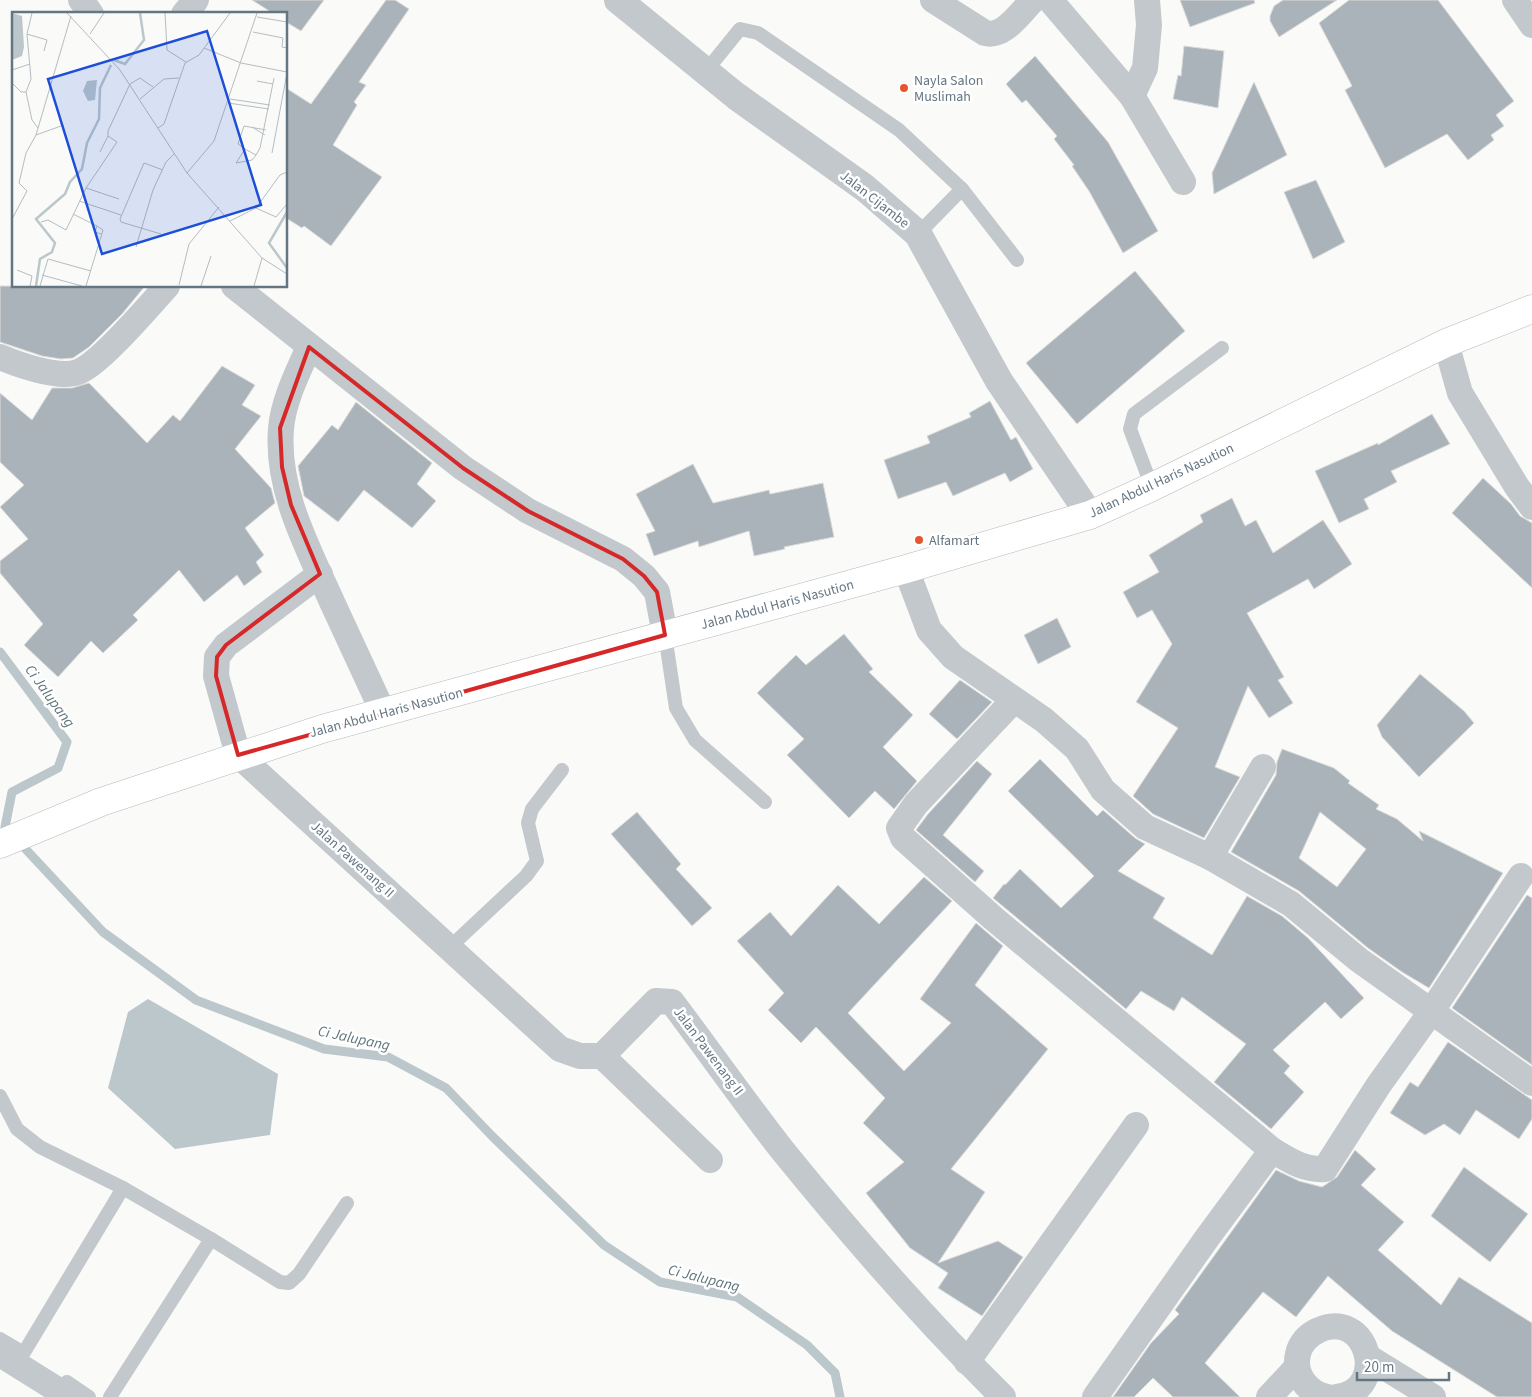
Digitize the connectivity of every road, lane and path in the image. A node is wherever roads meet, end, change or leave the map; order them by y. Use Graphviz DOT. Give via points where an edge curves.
graph roads {
  1 [pos="81,0"];
  2 [pos="196,0"];
  3 [pos="933,0"];
  4 [pos="1033,0"];
  5 [pos="1050,0"];
  6 [pos="1147,0"];
  7 [pos="1515,0"];
  8 [pos="630,4"];
  9 [pos="90,12"];
  10 [pos="186,12"];
  11 [pos="1532,25"];
  12 [pos="706,71"];
  13 [pos="1132,96"];
  14 [pos="1183,182"];
  15 [pos="962,189"];
  16 [pos="918,234"];
  17 [pos="1017,260"];
  18 [pos="165,288"];
  19 [pos="236,288"];
  20 [pos="1532,309"];
  21 [pos="1446,343"];
  22 [pos="309,347"];
  23 [pos="1222,348"];
  24 [pos="0,357"];
  25 [pos="1152,487"];
  26 [pos="1532,507"];
  27 [pos="1090,515"];
  28 [pos="906,569"];
  29 [pos="320,574"];
  30 [pos="665,635"];
  31 [pos="1014,700"];
  32 [pos="384,712"];
  33 [pos="238,755"];
  34 [pos="1263,767"];
  35 [pos="562,770"];
  36 [pos="765,802"];
  37 [pos="0,844"];
  38 [pos="1210,857"];
  39 [pos="1521,876"];
  40 [pos="450,947"];
  41 [pos="1431,1012"];
  42 [pos="602,1056"];
  43 [pos="1532,1083"];
  44 [pos="0,1096"];
  45 [pos="1136,1125"];
  46 [pos="1272,1150"];
  47 [pos="710,1160"];
  48 [pos="122,1188"];
  49 [pos="347,1203"];
  50 [pos="211,1239"];
  51 [pos="0,1339"];
  52 [pos="12,1354"];
  53 [pos="1368,1357"];
  54 [pos="967,1362"];
  55 [pos="1297,1367"];
  56 [pos="69,1397"];
  57 [pos="89,1397"];
  58 [pos="110,1397"];
  59 [pos="1002,1397"];
  60 [pos="1095,1397"];
  61 [pos="1269,1397"];
  62 [pos="1327,1397"];
  63 [pos="1337,1397"];
  64 [pos="1433,1397"];
  1 -- 9 [label="street"];
  2 -- 10 [label="street"];
  3 -- 4 [label="street" via="993,35 1001,32"];
  5 -- 13 [label="street"];
  6 -- 13 [label="street" via="1149,25 1145,68"];
  7 -- 11 [label="street"];
  8 -- 12 [label="street, Jalan Cijambe"];
  12 -- 15 [label="lane" via="740,28 758,33 898,130"];
  12 -- 16 [label="street, Jalan Cijambe" via="865,188"];
  13 -- 14 [label="street"];
  15 -- 16 [label="lane"];
  15 -- 17 [label="lane"];
  16 -- 27 [label="street, Jalan Cijambe" via="999,381"];
  18 -- 24 [label="street" via="95,360 79,372 60,374"];
  19 -- 22 [label="street"];
  20 -- 21 [label="highway, Jalan Abdul Haris Nasution"];
  21 -- 25 [label="highway, Jalan Abdul Haris Nasution"];
  21 -- 26 [label="street" via="1460,393"];
  22 -- 29 [label="street" via="287,401 280,428 282,467 291,505"];
  22 -- 30 [label="street" via="463,468 528,511 623,559 657,592"];
  23 -- 25 [label="lane" via="1134,414 1130,429"];
  25 -- 27 [label="highway, Jalan Abdul Haris Nasution"];
  27 -- 28 [label="highway, Jalan Abdul Haris Nasution"];
  28 -- 30 [label="highway, Jalan Abdul Haris Nasution"];
  28 -- 31 [label="street" via="929,630 953,657"];
  29 -- 32 [label="street"];
  29 -- 33 [label="street" via="226,645 217,657 216,676"];
  30 -- 32 [label="highway, Jalan Abdul Haris Nasution"];
  30 -- 36 [label="lane" via="676,708 695,740"];
  31 -- 38 [label="street" via="1044,720 1077,749 1103,790 1145,827"];
  31 -- 46 [label="street" via="916,804 899,828 903,838 993,918"];
  32 -- 33 [label="highway, Jalan Abdul Haris Nasution"];
  33 -- 37 [label="highway, Jalan Abdul Haris Nasution" via="100,802"];
  33 -- 40 [label="street, Jalan Pawenang II"];
  34 -- 38 [label="street"];
  35 -- 40 [label="lane" via="532,809 528,824 537,861 526,876"];
  38 -- 41 [label="street" via="1291,904 1359,960"];
  39 -- 41 [label="street"];
  40 -- 42 [label="street, Jalan Pawenang II" via="560,1049 580,1056"];
  41 -- 43 [label="street"];
  41 -- 46 [label="street" via="1325,1168 1315,1170 1296,1164"];
  42 -- 47 [label="street"];
  42 -- 54 [label="street, Jalan Pawenang II" via="656,1001 672,1002 783,1150"];
  44 -- 48 [label="lane" via="17,1128 28,1139"];
  45 -- 54 [label="street"];
  46 -- 60 [label="street"];
  48 -- 50 [label="lane"];
  48 -- 52 [label="lane"];
  49 -- 50 [label="lane" via="290,1283 280,1282"];
  50 -- 58 [label="lane"];
  51 -- 52 [label="lane"];
  52 -- 56 [label="street"];
  52 -- 57 [label="lane"];
  53 -- 55 [label="street" via="1357,1336 1335,1326 1311,1334 1298,1354"];
  53 -- 63 [label="street" via="1363,1381 1354,1390"];
  53 -- 64 [label="street"];
  54 -- 59 [label="street, Jalan Pawenang II"];
  55 -- 61 [label="street"];
  55 -- 62 [label="street" via="1309,1388"];
}
